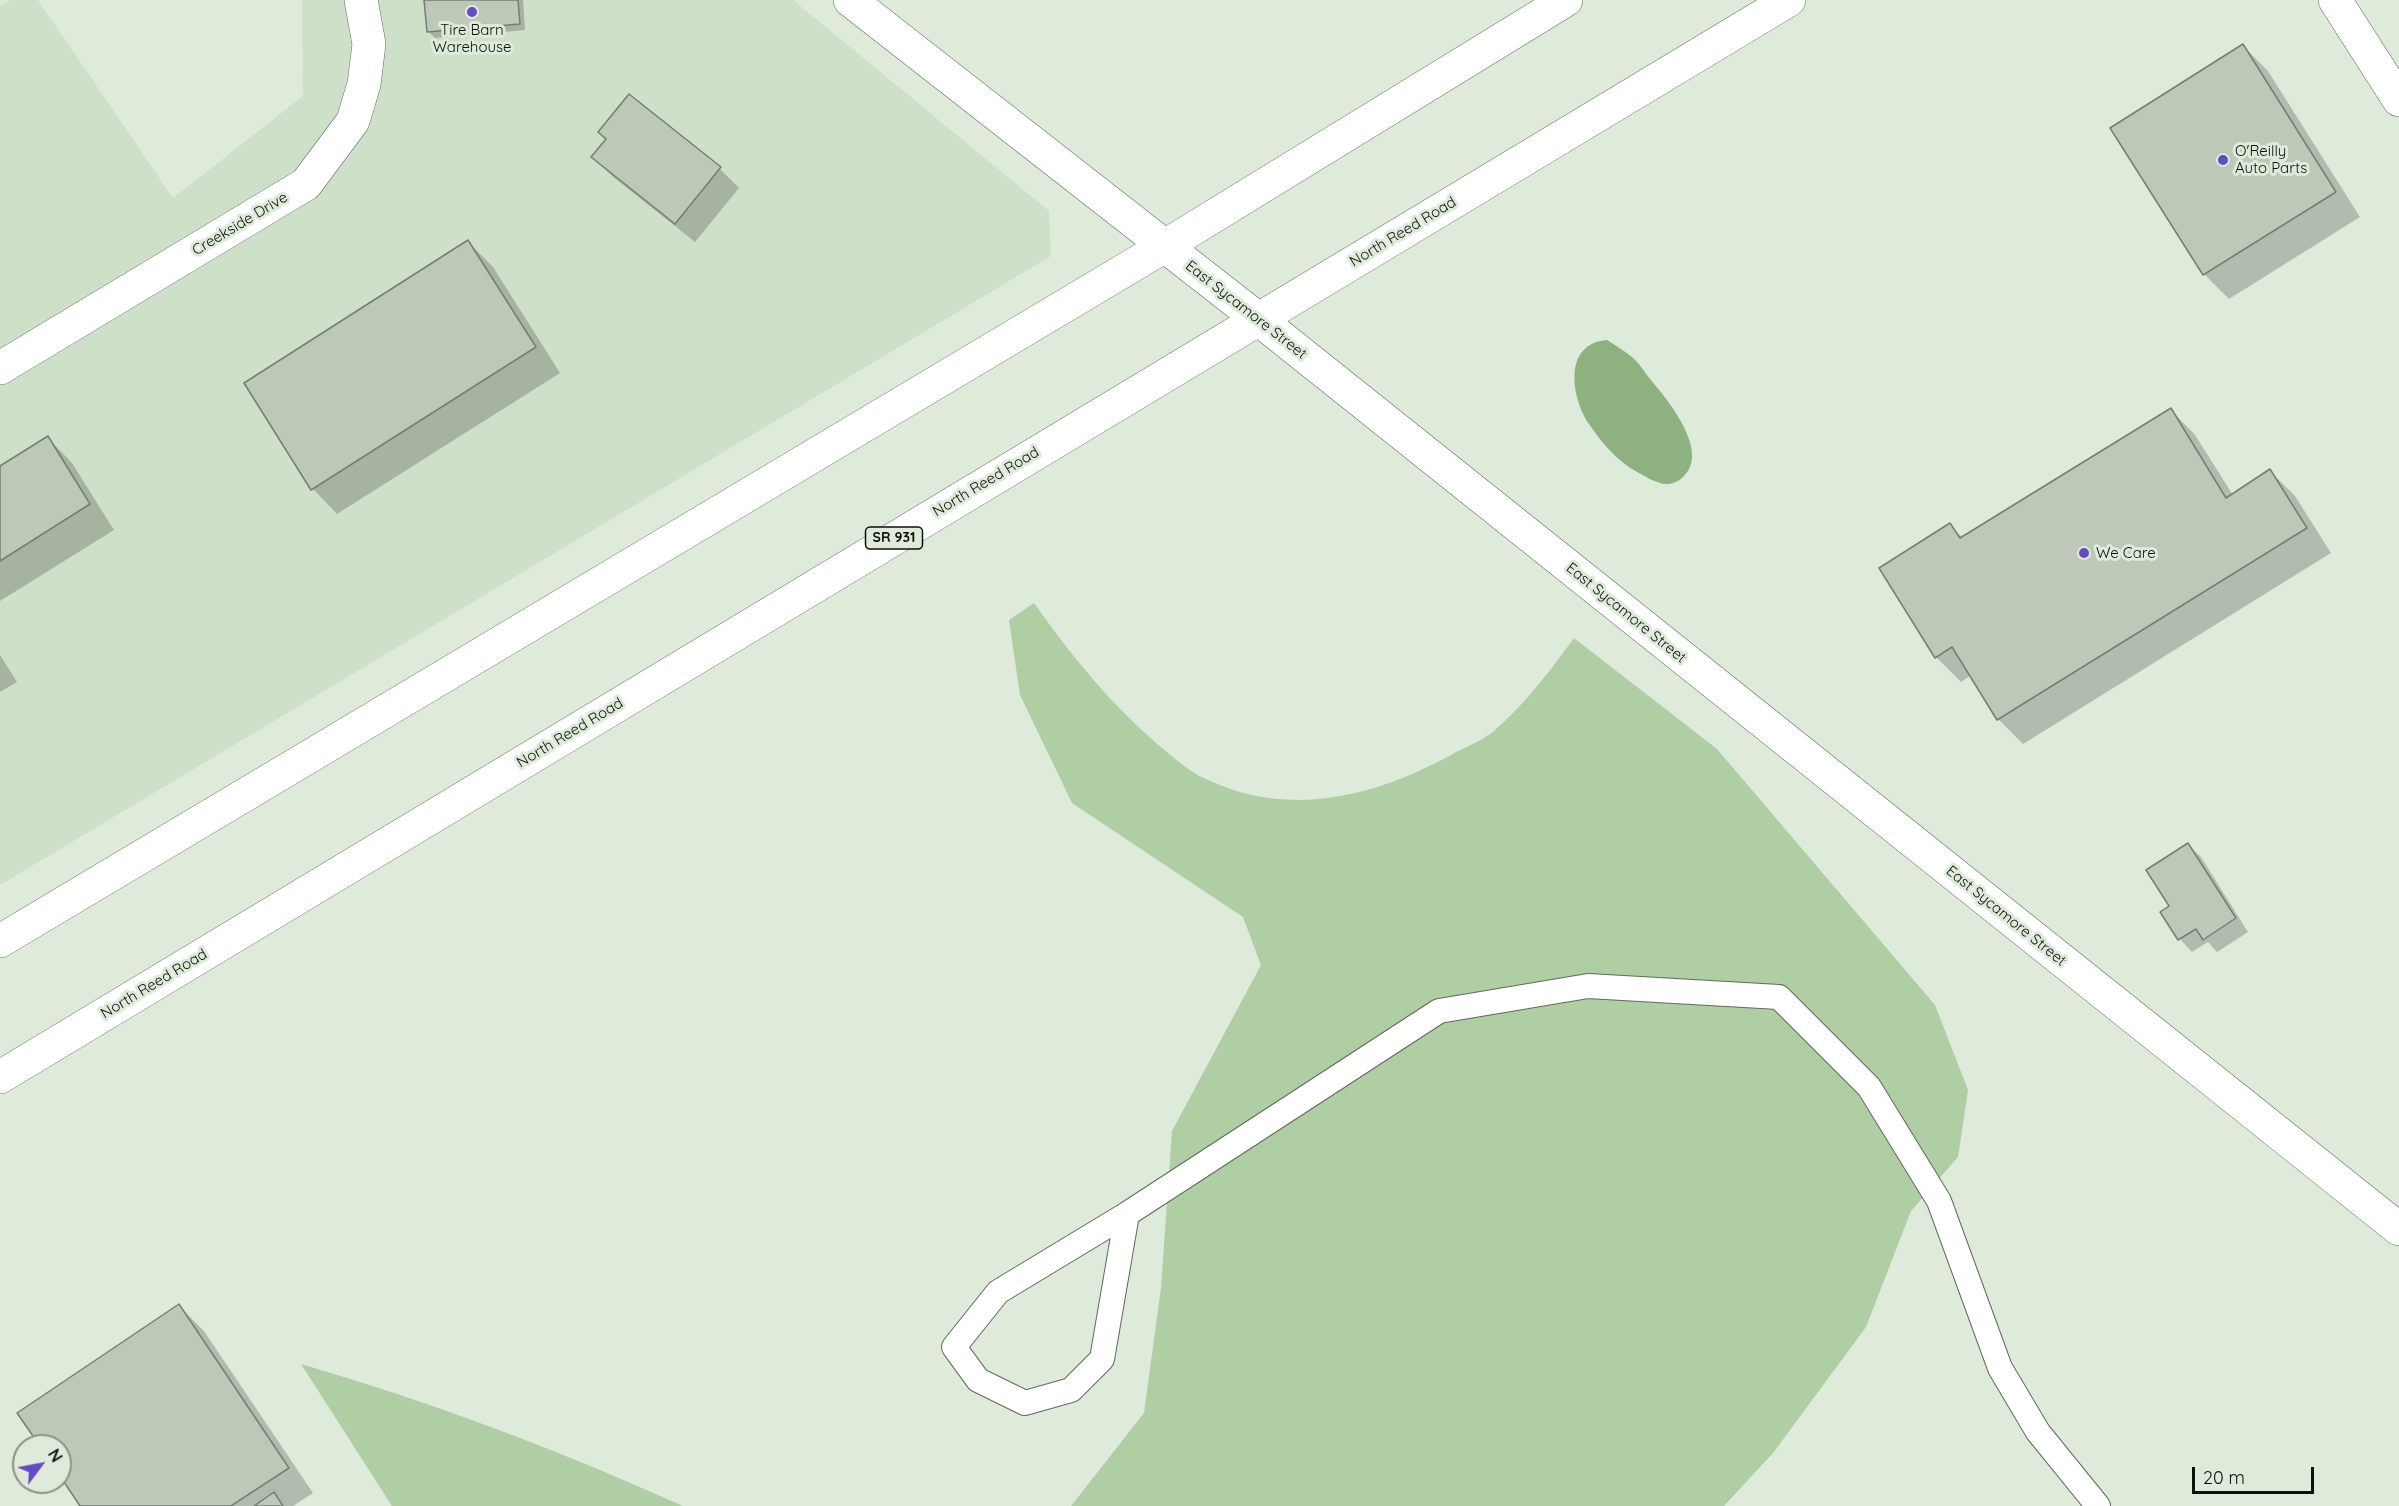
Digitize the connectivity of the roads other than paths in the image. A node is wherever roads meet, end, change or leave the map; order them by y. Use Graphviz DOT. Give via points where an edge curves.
graph roads {
  1 [pos="361,0"];
  2 [pos="850,0"];
  3 [pos="1566,0"];
  4 [pos="1789,0"];
  5 [pos="2335,0"];
  6 [pos="2399,100"];
  7 [pos="1165,246"];
  8 [pos="1257,318"];
  9 [pos="0,368"];
  10 [pos="0,941"];
  11 [pos="0,1077"];
  12 [pos="1127,1214"];
  13 [pos="2399,1229"];
  14 [pos="2098,1506"];
  1 -- 9 [label="main road, Creekside Drive" via="369,44 353,121 306,184"];
  2 -- 7 [label="main road, East Sycamore Street"];
  3 -- 7 [label="main road"];
  4 -- 8 [label="main road, North Reed Road / SR 931"];
  5 -- 6 [label="main road"];
  7 -- 8 [label="main road, East Sycamore Street"];
  7 -- 10 [label="main road"];
  8 -- 11 [label="main road, North Reed Road / SR 931"];
  8 -- 13 [label="main road, East Sycamore Street"];
  12 -- 12 [label="lane" via="998,1292 954,1347 978,1380 1025,1403 1071,1390 1102,1359"];
  12 -- 14 [label="lane" via="1439,1011 1588,986 1779,997 1869,1087 1939,1201 2000,1368 2038,1432"];
}
